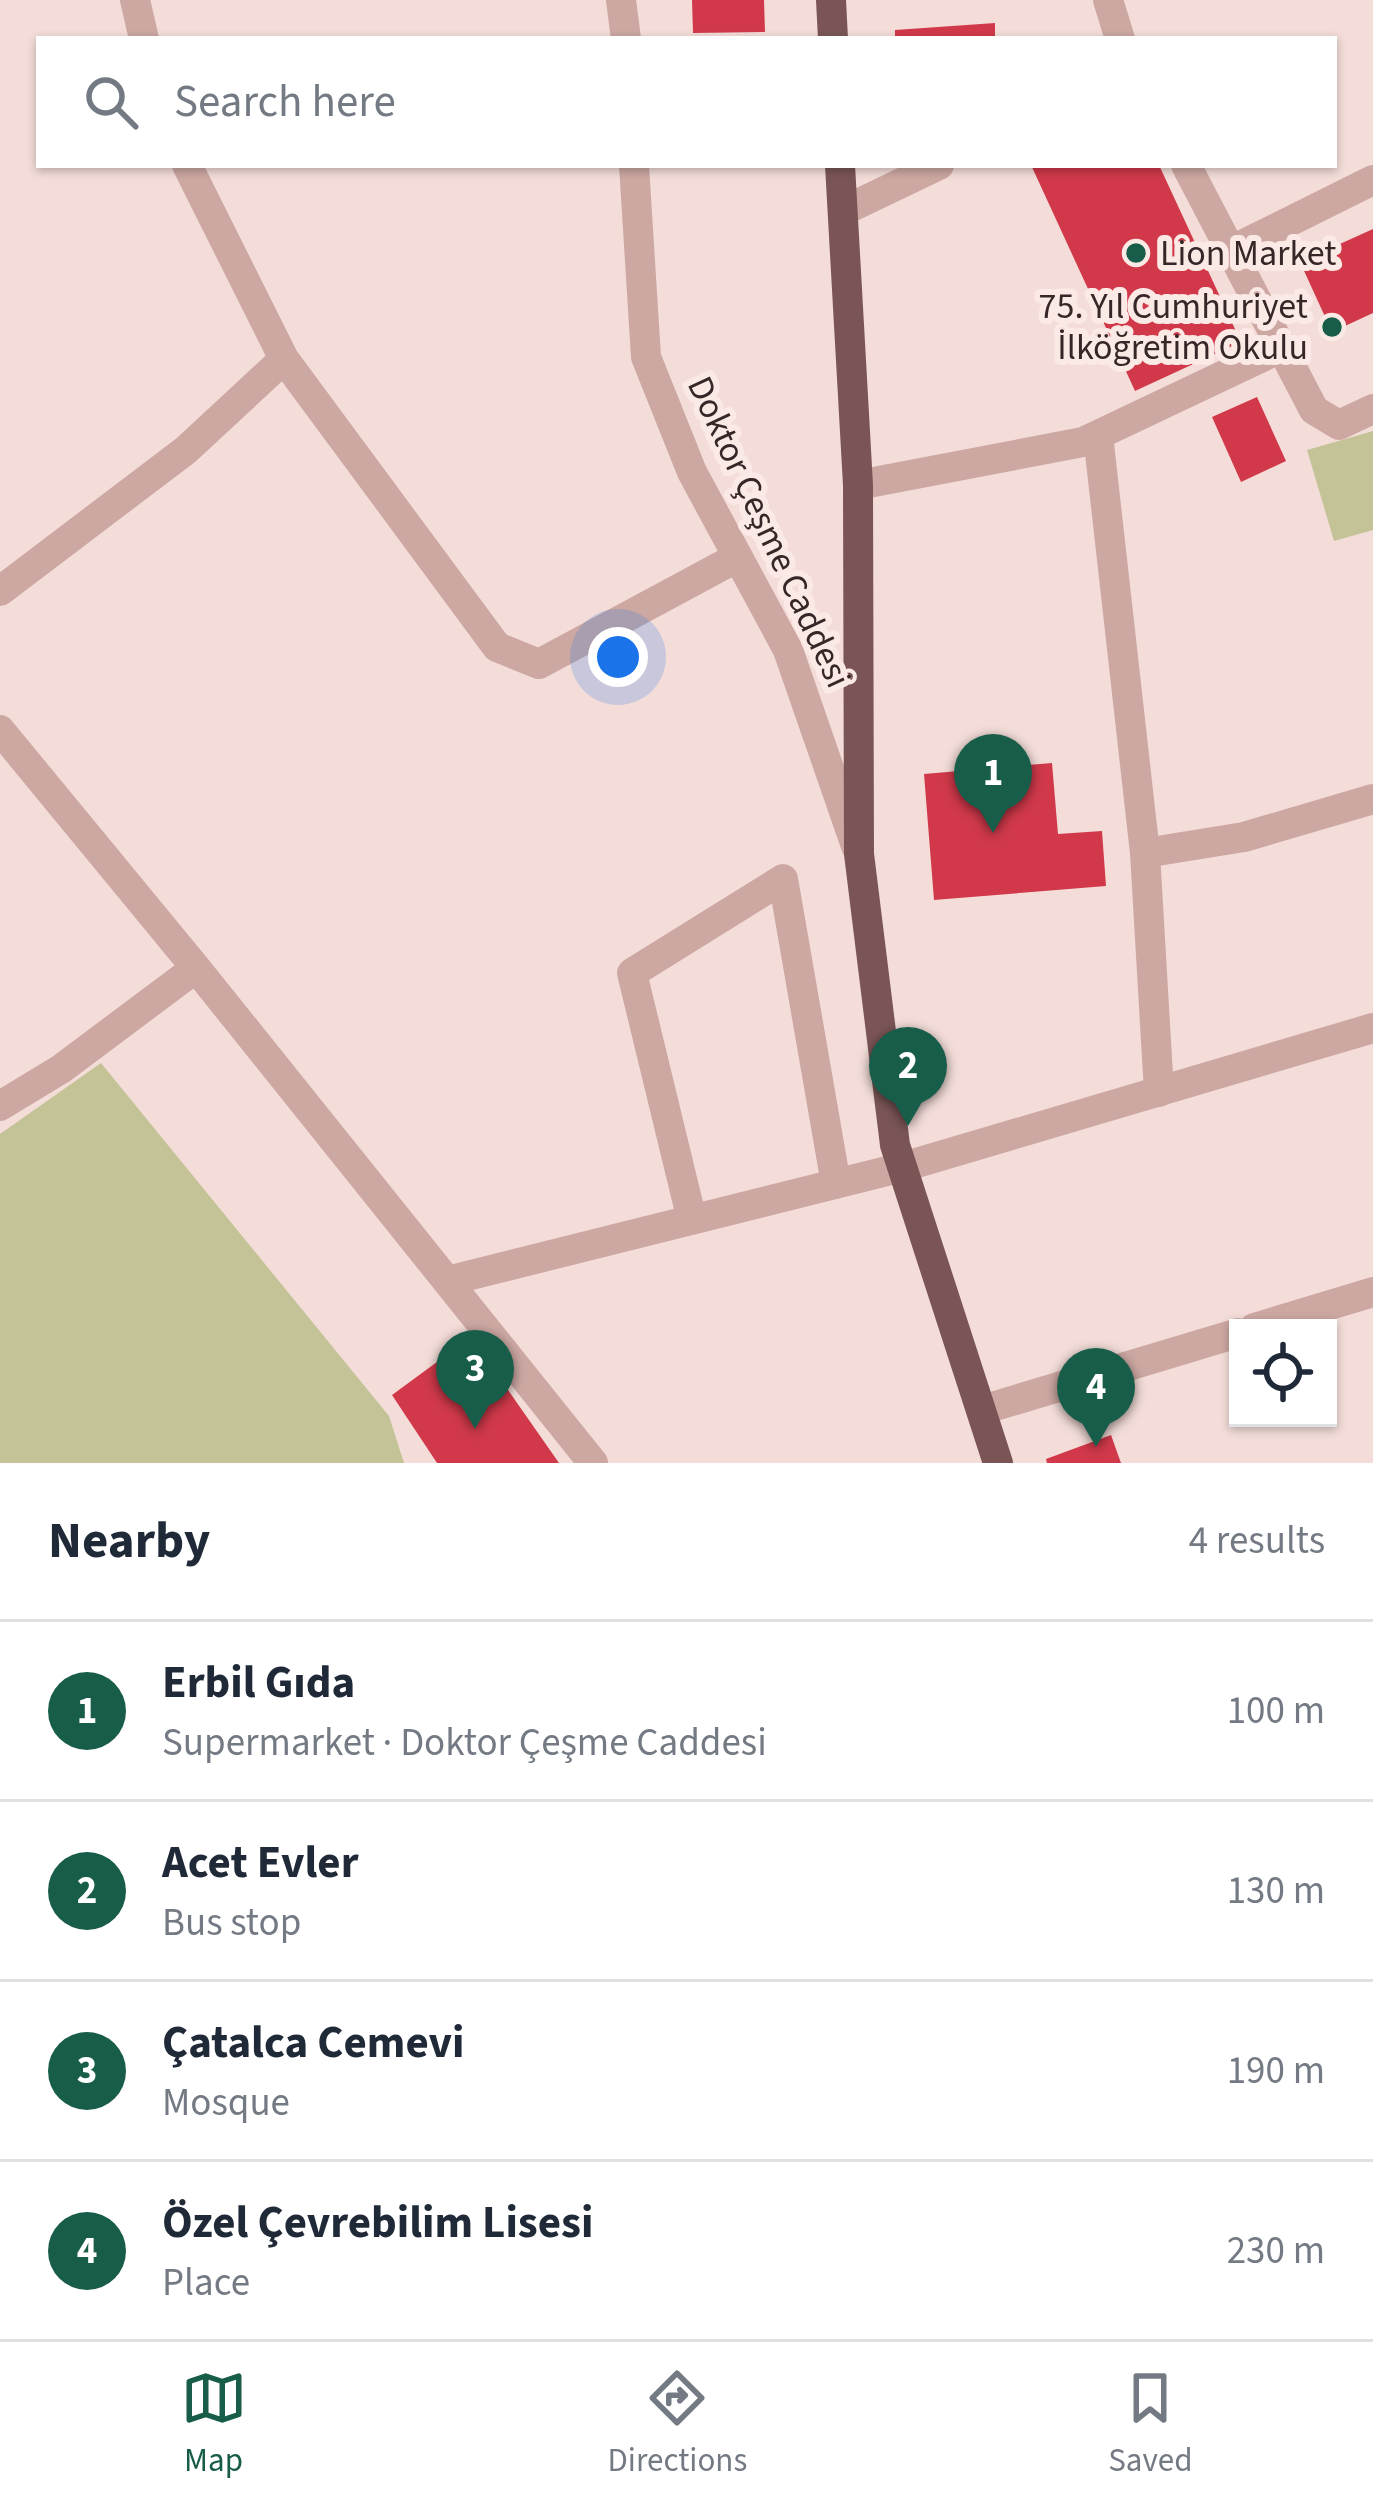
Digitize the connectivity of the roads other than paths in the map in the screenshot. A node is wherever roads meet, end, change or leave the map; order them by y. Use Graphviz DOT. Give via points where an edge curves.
graph roads {
  1 [pos="135,0"];
  2 [pos="831,0"];
  3 [pos="1108,0"];
  4 [pos="143,36"];
  5 [pos="833,36"];
  6 [pos="1119,36"];
  7 [pos="188,168"];
  8 [pos="634,168"];
  9 [pos="840,168"];
  10 [pos="933,168"];
  11 [pos="1188,168"];
  12 [pos="1373,180"];
  13 [pos="843,211"];
  14 [pos="1231,251"];
  15 [pos="1281,348"];
  16 [pos="284,359"];
  17 [pos="1373,409"];
  18 [pos="1098,435"];
  19 [pos="858,485"];
  20 [pos="738,557"];
  21 [pos="0,591"];
  22 [pos="0,730"];
  23 [pos="1373,800"];
  24 [pos="859,854"];
  25 [pos="1144,854"];
  26 [pos="196,968"];
  27 [pos="1373,1028"];
  28 [pos="1159,1092"];
  29 [pos="0,1106"];
  30 [pos="903,1167"];
  31 [pos="836,1184"];
  32 [pos="692,1220"];
  33 [pos="447,1281"];
  34 [pos="1373,1292"];
  35 [pos="1284,1319"];
  36 [pos="1229,1336"];
  37 [pos="982,1410"];
  38 [pos="593,1463"];
  39 [pos="998,1463"];
  1 -- 4 [label="street"];
  2 -- 5 [label="main road"];
  3 -- 6 [label="street"];
  7 -- 16 [label="street"];
  8 -- 20 [label="street, Doktor Çeşme Caddesi" via="646,357 692,472"];
  9 -- 13 [label="main road"];
  10 -- 13 [label="street"];
  11 -- 14 [label="street"];
  12 -- 14 [label="street"];
  13 -- 19 [label="main road"];
  14 -- 15 [label="street"];
  15 -- 17 [label="street" via="1314,410 1340,425"];
  15 -- 18 [label="street"];
  16 -- 20 [label="street" via="496,647 539,664"];
  16 -- 21 [label="street" via="186,450"];
  18 -- 19 [label="street"];
  18 -- 25 [label="street"];
  19 -- 24 [label="main road"];
  20 -- 24 [label="street, Doktor Çeşme Caddesi" via="788,650"];
  22 -- 26 [label="street"];
  23 -- 25 [label="street" via="1244,837"];
  24 -- 30 [label="main road"];
  25 -- 28 [label="street"];
  26 -- 29 [label="street"];
  26 -- 33 [label="street"];
  27 -- 28 [label="street"];
  28 -- 30 [label="street"];
  30 -- 31 [label="street"];
  30 -- 37 [label="main road"];
  31 -- 32 [label="street"];
  31 -- 32 [label="street" via="783,879 632,973"];
  32 -- 33 [label="street"];
  33 -- 38 [label="street"];
  34 -- 35 [label="street"];
  36 -- 37 [label="street"];
  37 -- 39 [label="main road"];
}
